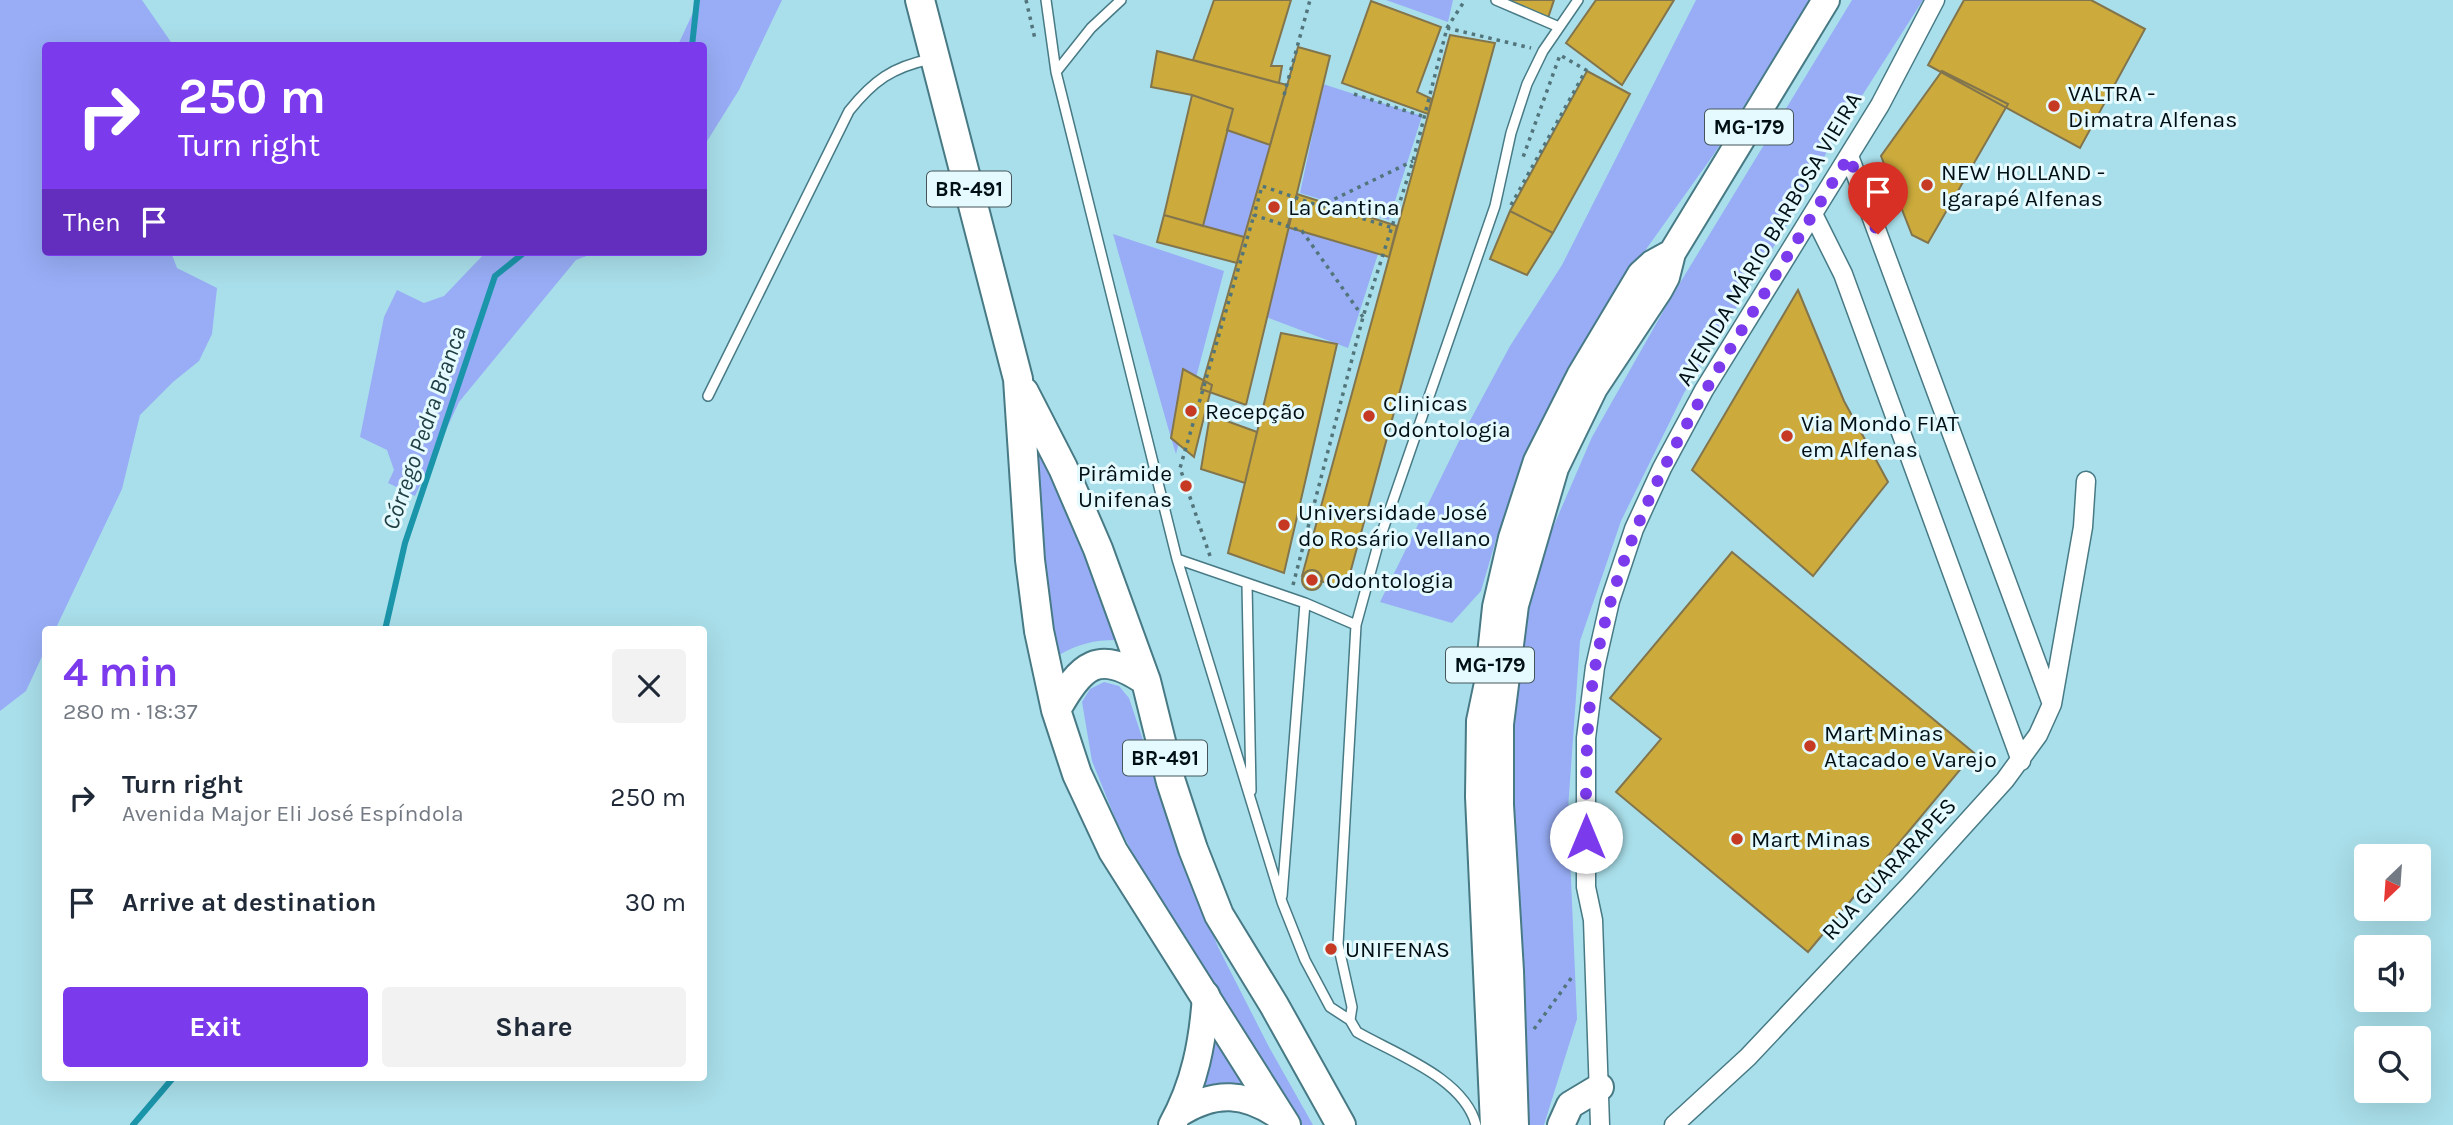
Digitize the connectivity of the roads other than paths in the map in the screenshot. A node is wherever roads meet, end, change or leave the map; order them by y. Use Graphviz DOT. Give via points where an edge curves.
graph roads {
  1 [pos="920,0"];
  2 [pos="1046,0"];
  3 [pos="1121,0"];
  4 [pos="1496,0"];
  5 [pos="1578,0"];
  6 [pos="1826,0"];
  7 [pos="1935,0"];
  8 [pos="1559,27"];
  9 [pos="936,58"];
  10 [pos="1056,72"];
  11 [pos="1849,156"];
  12 [pos="1813,215"];
  13 [pos="1672,253"];
  14 [pos="1018,379"];
  15 [pos="708,396"];
  16 [pos="2086,481"];
  17 [pos="1177,559"];
  18 [pos="1247,584"];
  19 [pos="1305,603"];
  20 [pos="1356,625"];
  21 [pos="1146,681"];
  22 [pos="2052,704"];
  23 [pos="1056,710"];
  24 [pos="2021,761"];
  25 [pos="1251,803"];
  26 [pos="1282,902"];
  27 [pos="1206,995"];
  28 [pos="1350,1020"];
  29 [pos="1600,1087"];
  30 [pos="1175,1120"];
  31 [pos="1284,1121"];
  32 [pos="1341,1125"];
  33 [pos="1476,1125"];
  34 [pos="1494,1125"];
  35 [pos="1515,1125"];
  36 [pos="1561,1125"];
  37 [pos="1600,1125"];
  38 [pos="1674,1125"];
  1 -- 9 [label="highway, BR-491"];
  2 -- 10 [label="lane"];
  3 -- 10 [label="lane" via="1091,28"];
  4 -- 8 [label="lane"];
  5 -- 8 [label="lane"];
  6 -- 13 [label="main road, MG-179"];
  7 -- 11 [label="street, AVENIDA MÁRIO BARBOSA VIEIRA"];
  8 -- 20 [label="lane" via="1527,84 1495,206 1379,541"];
  9 -- 14 [label="highway, BR-491"];
  9 -- 15 [label="lane" via="889,72 849,111"];
  10 -- 17 [label="lane"];
  11 -- 12 [label="street, AVENIDA MÁRIO BARBOSA VIEIRA"];
  11 -- 22 [label="street"];
  12 -- 24 [label="street" via="1843,274"];
  12 -- 29 [label="street, AVENIDA MÁRIO BARBOSA VIEIRA" via="1704,390 1662,468 1634,529 1611,601 1595,667 1586,738 1586,887 1593,920"];
  13 -- 34 [label="main road, MG-179" via="1641,274 1580,376 1537,461 1496,607 1480,722 1479,797"];
  13 -- 35 [label="main road, MG-179" via="1659,290 1594,388 1555,468 1515,605 1500,724 1500,806"];
  14 -- 21 [label="highway, BR-491" via="1098,549"];
  14 -- 23 [label="highway, BR-491" via="1030,560"];
  16 -- 22 [label="street, RUA GUARARAPES" via="2083,527"];
  17 -- 18 [label="lane"];
  17 -- 25 [label="lane"];
  18 -- 19 [label="lane"];
  18 -- 25 [label="lane"];
  19 -- 20 [label="lane"];
  19 -- 26 [label="lane"];
  20 -- 28 [label="lane" via="1338,944 1352,1007"];
  21 -- 23 [label="highway" via="1128,669 1097,664 1070,684"];
  21 -- 32 [label="highway, BR-491" via="1171,782 1219,915"];
  22 -- 24 [label="street, RUA GUARARAPES"];
  23 -- 27 [label="highway, BR-491" via="1077,774 1113,851"];
  24 -- 38 [label="street, RUA GUARARAPES" via="1748,1057"];
  25 -- 26 [label="lane"];
  26 -- 28 [label="lane" via="1330,1007"];
  27 -- 30 [label="main road" via="1194,1076"];
  27 -- 31 [label="highway, BR-491"];
  28 -- 33 [label="lane" via="1357,1032 1441,1079"];
  29 -- 36 [label="main road" via="1570,1105"];
  29 -- 37 [label="street, AVENIDA MÁRIO BARBOSA VIEIRA"];
  30 -- 31 [label="main road" via="1199,1102 1223,1097 1254,1101"];
}
